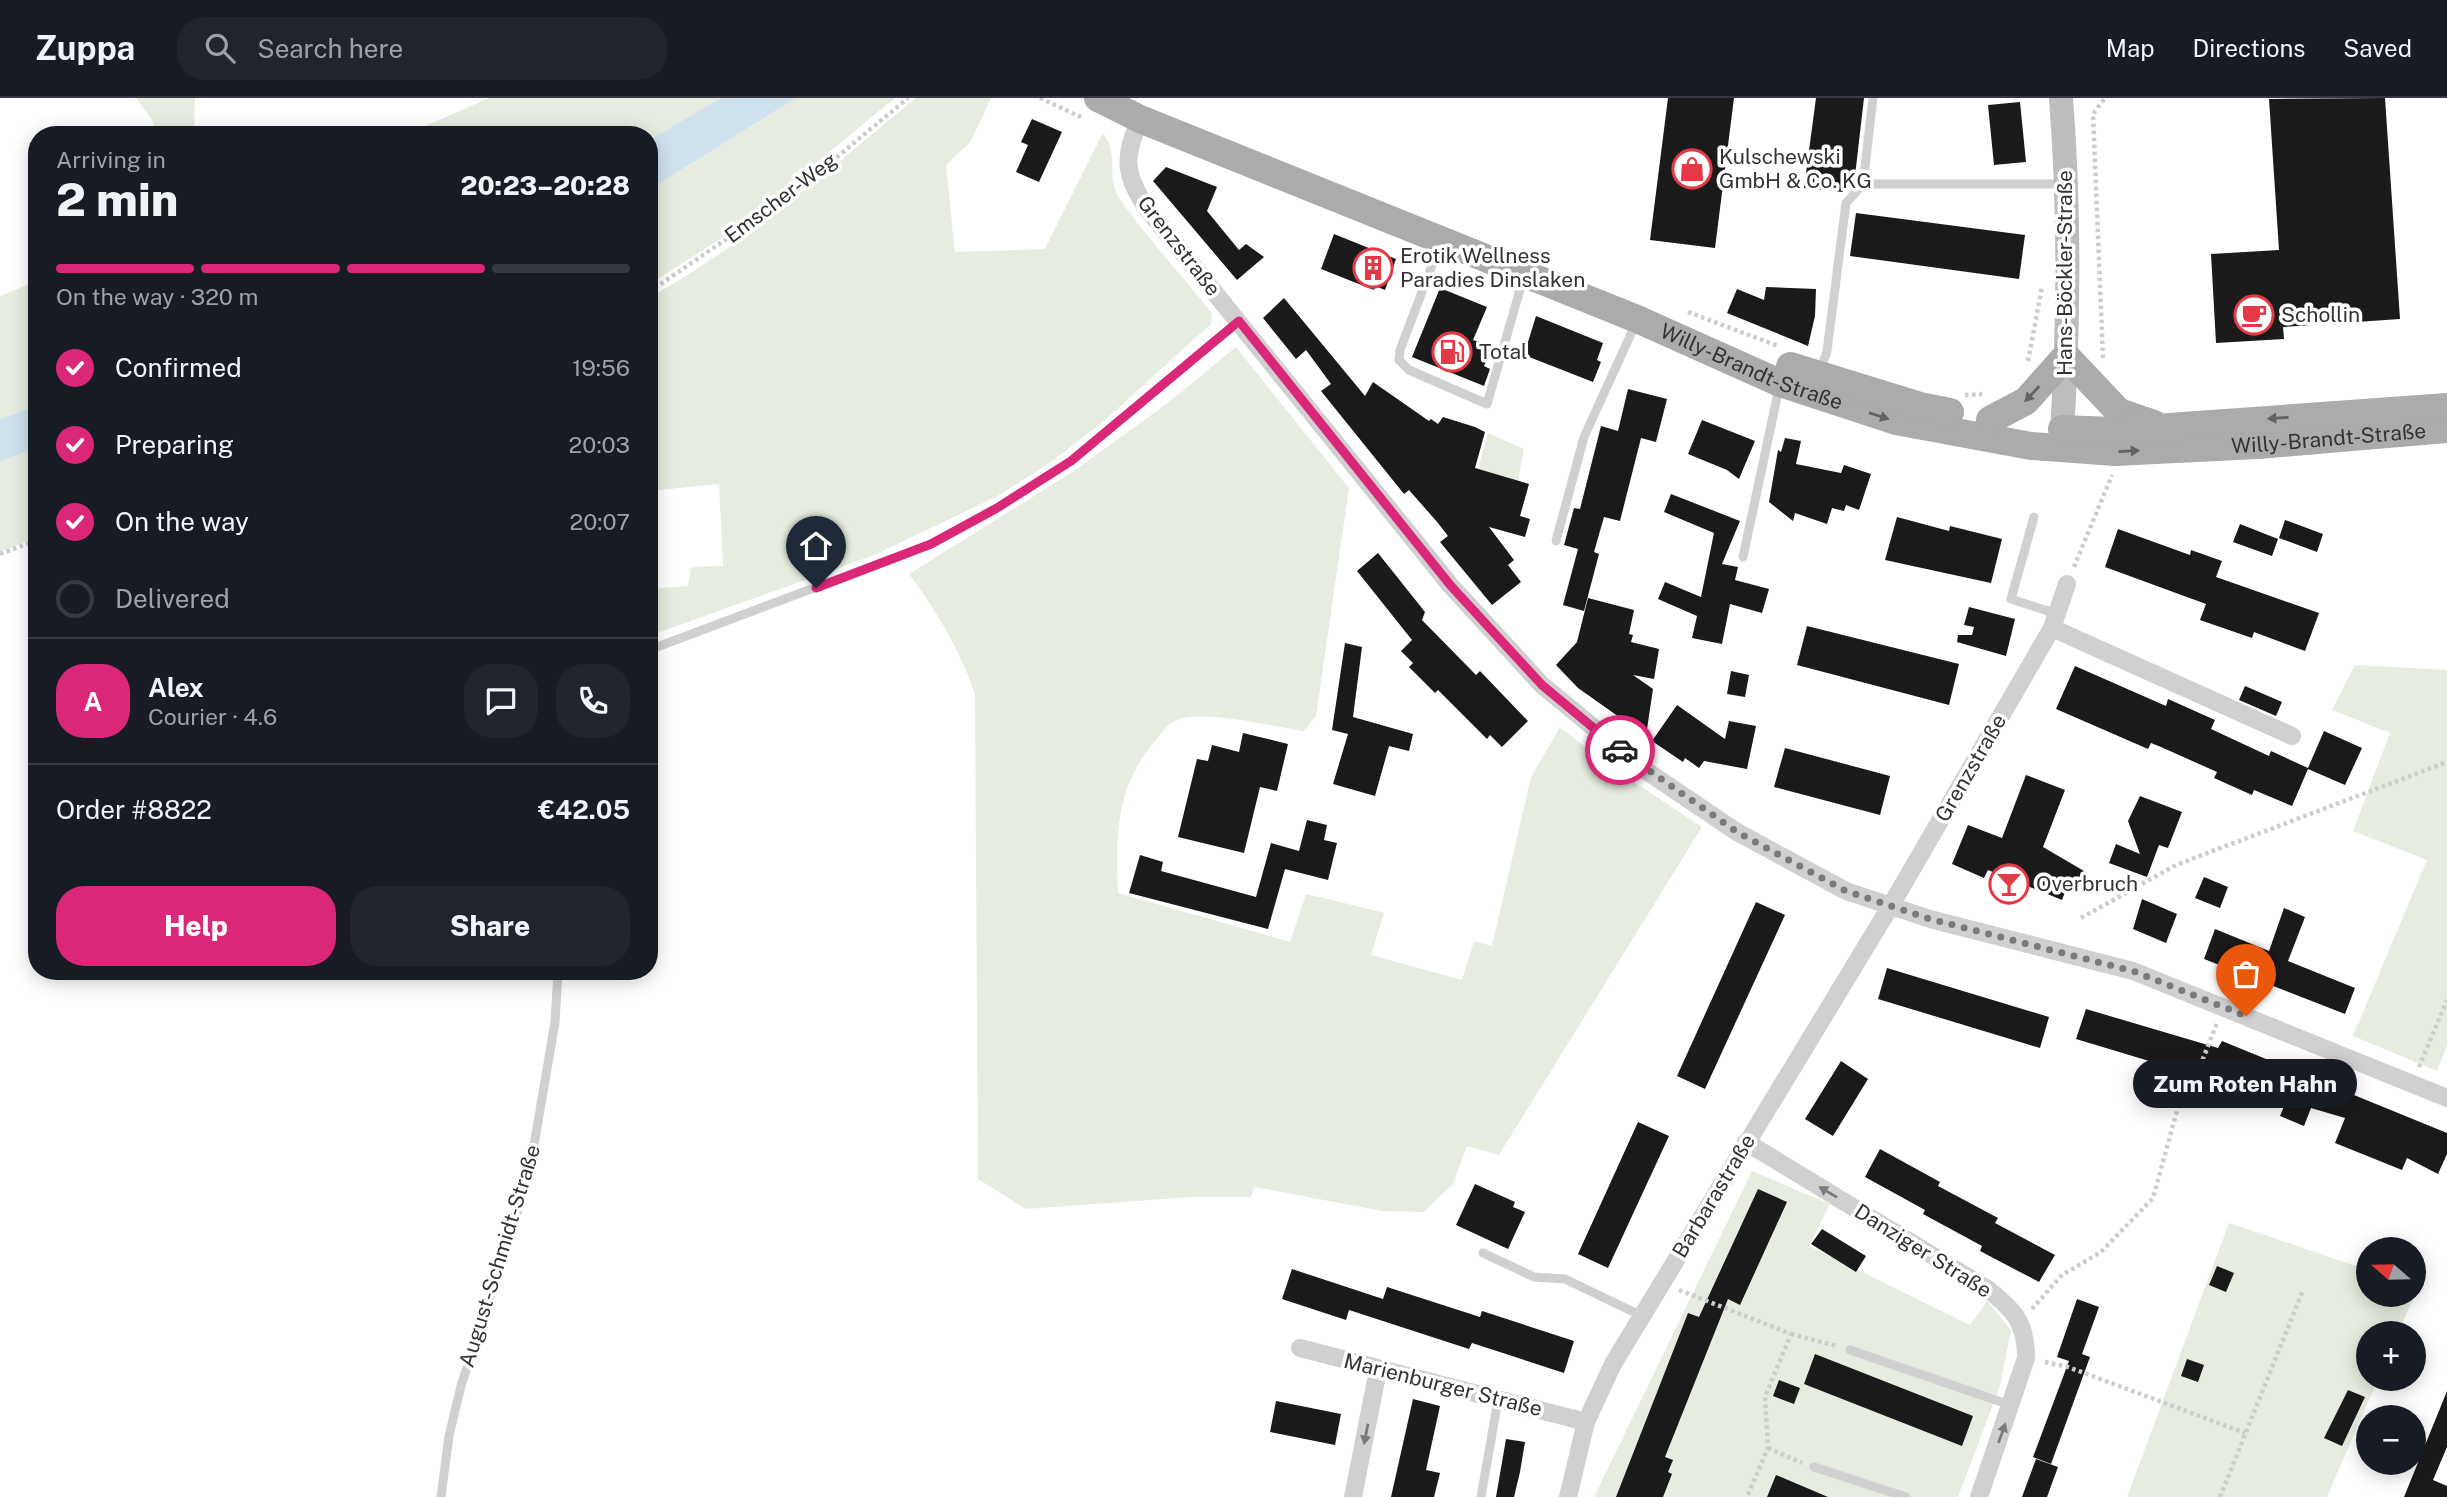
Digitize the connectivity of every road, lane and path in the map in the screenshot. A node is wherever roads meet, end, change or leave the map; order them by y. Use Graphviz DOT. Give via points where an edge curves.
graph roads {
  1 [pos="908,98"];
  2 [pos="1098,98"];
  3 [pos="1873,98"];
  4 [pos="2061,98"];
  5 [pos="2105,98"];
  6 [pos="1139,118"];
  7 [pos="1863,184"];
  8 [pos="2068,184"];
  9 [pos="1441,240"];
  10 [pos="1525,274"];
  11 [pos="2043,282"];
  12 [pos="658,286"];
  13 [pos="1676,307"];
  14 [pos="1637,319"];
  15 [pos="1239,321"];
  16 [pos="1786,349"];
  17 [pos="2066,356"];
  18 [pos="2028,363"];
  19 [pos="2105,363"];
  20 [pos="1780,383"];
  21 [pos="1817,385"];
  22 [pos="1959,396"];
  23 [pos="1990,407"];
  24 [pos="2447,407"];
  25 [pos="2160,426"];
  26 [pos="2447,429"];
  27 [pos="2062,438"];
  28 [pos="2114,471"];
  29 [pos="2034,517"];
  30 [pos="1556,541"];
  31 [pos="28,543"];
  32 [pos="0,554"];
  33 [pos="1743,557"];
  34 [pos="2067,584"];
  35 [pos="2054,621"];
  36 [pos="658,647"];
  37 [pos="2292,736"];
  38 [pos="2447,762"];
  39 [pos="1890,907"];
  40 [pos="2081,918"];
  41 [pos="557,980"];
  42 [pos="2447,1000"];
  43 [pos="2224,1007"];
  44 [pos="2412,1084"];
  45 [pos="2447,1098"];
  46 [pos="1746,1142"];
  47 [pos="1483,1253"];
  48 [pos="1662,1283"];
  49 [pos="2303,1290"];
  50 [pos="1642,1316"];
  51 [pos="2020,1323"];
  52 [pos="1791,1334"];
  53 [pos="1300,1348"];
  54 [pos="1850,1350"];
  55 [pos="2068,1367"];
  56 [pos="1378,1370"];
  57 [pos="1498,1400"];
  58 [pos="2012,1405"];
  59 [pos="1586,1422"];
  60 [pos="2245,1433"];
  61 [pos="1768,1448"];
  62 [pos="1814,1467"];
  63 [pos="441,1497"];
  64 [pos="1353,1497"];
  65 [pos="1481,1497"];
  66 [pos="1568,1497"];
  67 [pos="1747,1497"];
  68 [pos="1906,1497"];
  69 [pos="1979,1497"];
  70 [pos="2220,1497"];
  1 -- 12 [label="path, Emscher-Weg" via="795,192"];
  2 -- 6 [label="main road, Willy-Brandt-Straße"];
  3 -- 7 [label="lane"];
  4 -- 8 [label="main road, Hans-Böckler-Straße"];
  5 -- 19 [label="path" via="2093,114 2101,354"];
  6 -- 9 [label="main road, Willy-Brandt-Straße"];
  6 -- 15 [label="street, Grenzstraße" via="1127,163 1130,183"];
  7 -- 8 [label="lane"];
  7 -- 21 [label="lane" via="1846,202 1827,351"];
  8 -- 17 [label="main road, Hans-Böckler-Straße"];
  9 -- 10 [label="main road, Willy-Brandt-Straße"];
  9 -- 10 [label="lane" via="1399,360 1409,370 1487,404"];
  10 -- 14 [label="main road, Willy-Brandt-Straße"];
  11 -- 18 [label="path"];
  13 -- 16 [label="path"];
  14 -- 20 [label="main road, Willy-Brandt-Straße"];
  14 -- 21 [label="main road"];
  14 -- 30 [label="lane" via="1584,437"];
  15 -- 36 [label="lane" via="1071,461 997,508 931,544"];
  15 -- 39 [label="street, Grenzstraße" via="1451,586 1542,685 1645,770 1737,832 1806,872"];
  17 -- 23 [label="main road, one-way" via="2019,407"];
  17 -- 25 [label="main road" via="2119,412"];
  17 -- 27 [label="main road, Hans-Böckler-Straße"];
  20 -- 21 [label="main road, Willy-Brandt-Straße"];
  20 -- 33 [label="lane"];
  21 -- 23 [label="main road, Willy-Brandt-Straße" via="1920,406"];
  21 -- 27 [label="main road, Willy-Brandt-Straße, one-way" via="1896,421 2031,446"];
  22 -- 23 [label="path"];
  23 -- 27 [label="main road, Willy-Brandt-Straße"];
  24 -- 25 [label="main road, Willy-Brandt-Straße, one-way"];
  25 -- 27 [label="main road, Willy-Brandt-Straße"];
  27 -- 26 [label="main road, Willy-Brandt-Straße, one-way" via="2115,452"];
  28 -- 34 [label="path"];
  29 -- 35 [label="lane" via="2011,599"];
  31 -- 32 [label="path"];
  34 -- 35 [label="street, Grenzstraße"];
  35 -- 37 [label="street"];
  35 -- 39 [label="street, Grenzstraße"];
  38 -- 40 [label="path" via="2176,865"];
  39 -- 43 [label="street, Grenzstraße" via="2133,971"];
  39 -- 46 [label="street, Barbarastraße"];
  41 -- 63 [label="lane, August-Schmidt-Straße" via="555,1022 529,1175 461,1386"];
  42 -- 44 [label="path"];
  43 -- 44 [label="street, Grenzstraße"];
  43 -- 51 [label="path" via="2197,1074 2184,1085 2152,1198 2101,1252 2062,1275"];
  44 -- 45 [label="street, Grenzstraße"];
  46 -- 48 [label="street, Barbarastraße"];
  51 -- 46 [label="street, Danziger Straße, one-way" via="2016,1313 1989,1290"];
  47 -- 50 [label="lane" via="1535,1277 1565,1279"];
  48 -- 50 [label="street, Barbarastraße"];
  48 -- 52 [label="path"];
  49 -- 60 [label="path"];
  50 -- 59 [label="street, Barbarastraße"];
  51 -- 58 [label="street" via="2026,1358"];
  52 -- 54 [label="path"];
  52 -- 61 [label="path" via="1765,1397"];
  53 -- 56 [label="street, Marienburger Straße"];
  54 -- 58 [label="lane"];
  55 -- 60 [label="path"];
  56 -- 57 [label="street, Marienburger Straße"];
  56 -- 64 [label="street, one-way"];
  57 -- 59 [label="street, Marienburger Straße"];
  57 -- 65 [label="lane"];
  69 -- 58 [label="street, one-way"];
  59 -- 66 [label="street, Barbarastraße"];
  60 -- 70 [label="path"];
  61 -- 62 [label="path"];
  61 -- 67 [label="path"];
  62 -- 68 [label="lane"];
}
